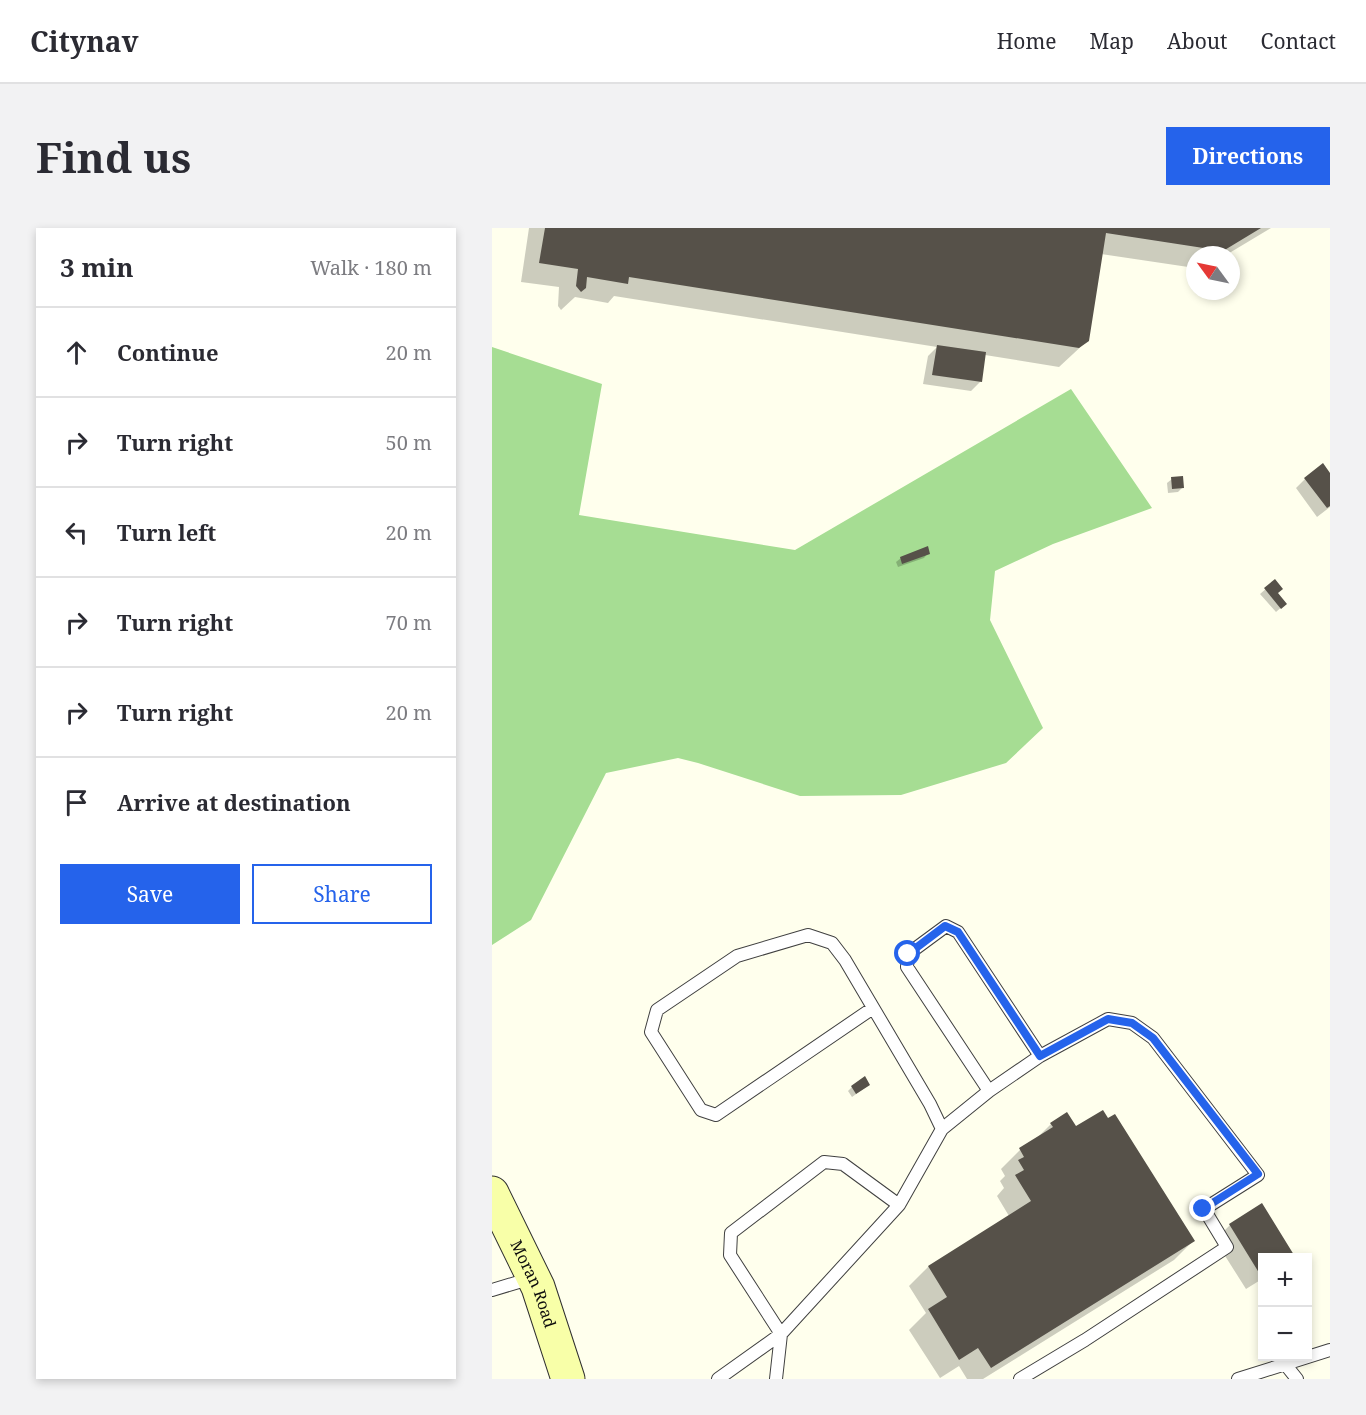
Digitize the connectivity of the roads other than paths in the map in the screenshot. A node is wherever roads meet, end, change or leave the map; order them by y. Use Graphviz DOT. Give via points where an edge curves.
graph roads {
  1 [pos="873,1008"];
  2 [pos="1040,1056"];
  3 [pos="989,1091"];
  4 [pos="942,1129"];
  5 [pos="492,1193"];
  6 [pos="899,1205"];
  7 [pos="533,1278"];
  8 [pos="492,1290"];
  9 [pos="781,1334"];
  10 [pos="1330,1350"];
  11 [pos="1285,1365"];
  12 [pos="568,1379"];
  13 [pos="718,1379"];
  14 [pos="776,1379"];
  15 [pos="1020,1379"];
  16 [pos="1238,1379"];
  17 [pos="1297,1379"];
  1 -- 1 [label="lane" via="832,943 808,935 737,956 657,1010 651,1032 701,1110 716,1115"];
  1 -- 4 [label="lane"];
  2 -- 3 [label="lane"];
  2 -- 3 [label="lane" via="958,932 945,926 908,954 907,967"];
  2 -- 15 [label="lane" via="1108,1019 1132,1023 1153,1038 1258,1174 1203,1209 1227,1247"];
  3 -- 4 [label="lane"];
  4 -- 6 [label="lane"];
  5 -- 7 [label="street, Moran Road"];
  6 -- 9 [label="lane"];
  6 -- 9 [label="lane" via="843,1164 824,1162 731,1233 730,1255"];
  7 -- 8 [label="lane"];
  7 -- 12 [label="street, Moran Road"];
  9 -- 13 [label="lane"];
  9 -- 14 [label="lane"];
  10 -- 11 [label="lane"];
  11 -- 16 [label="lane"];
  11 -- 17 [label="lane"];
}
